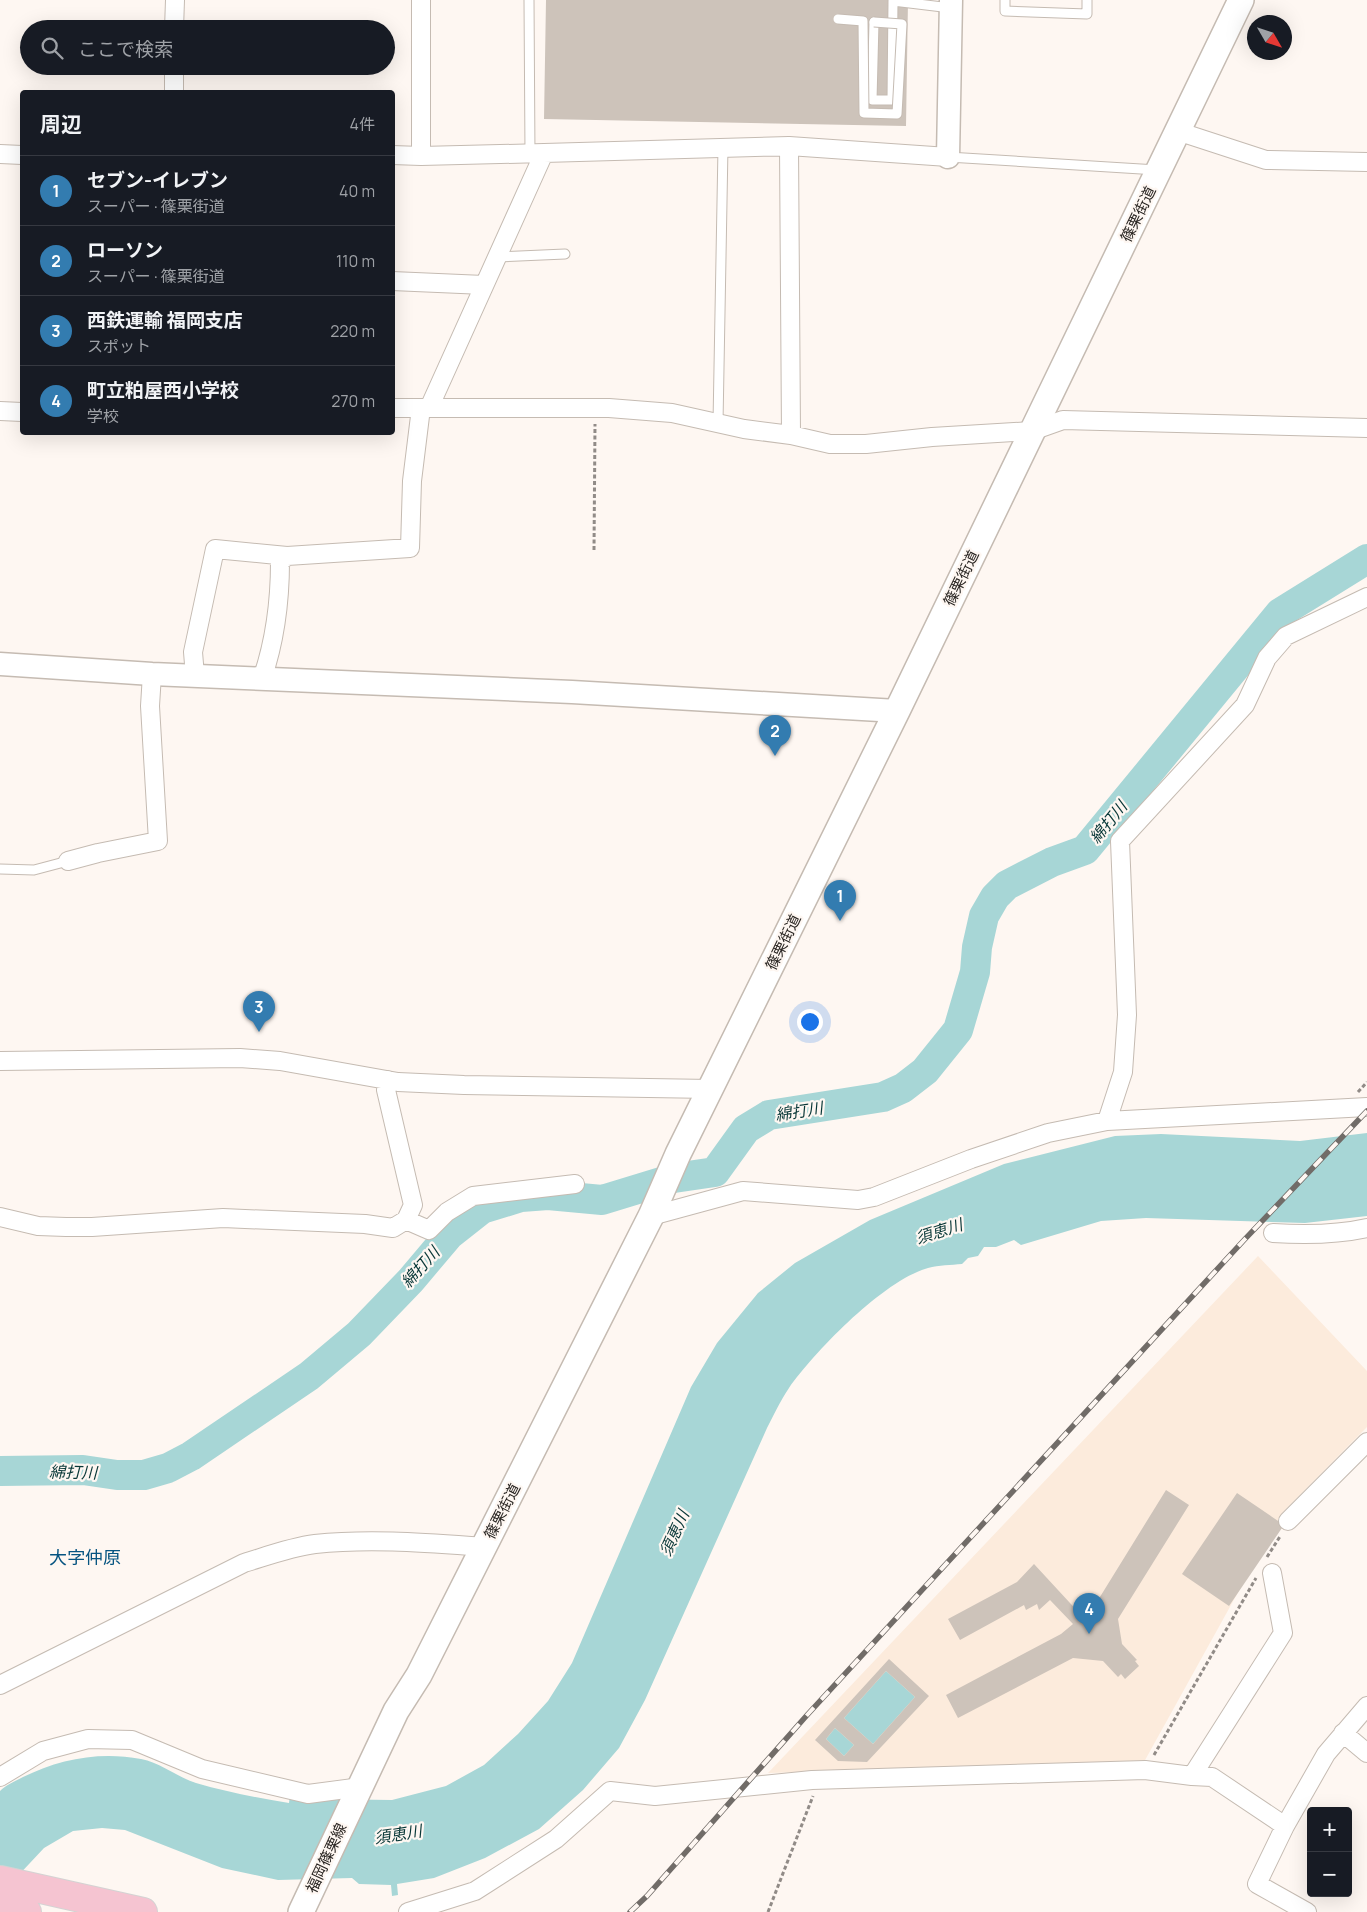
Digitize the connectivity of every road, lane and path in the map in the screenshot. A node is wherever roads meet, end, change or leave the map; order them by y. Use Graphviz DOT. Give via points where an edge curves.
graph roads {
  1 [pos="175,0"];
  2 [pos="421,0"];
  3 [pos="529,0"];
  4 [pos="1005,0"];
  5 [pos="1087,0"];
  6 [pos="1241,0"];
  7 [pos="951,4"];
  8 [pos="838,19"];
  9 [pos="174,20"];
  10 [pos="174,75"];
  11 [pos="174,90"];
  12 [pos="1177,131"];
  13 [pos="789,146"];
  14 [pos="722,147"];
  15 [pos="0,154"];
  16 [pos="537,154"];
  17 [pos="20,155"];
  18 [pos="395,155"];
  19 [pos="421,156"];
  20 [pos="948,157"];
  21 [pos="1367,162"];
  22 [pos="1160,170"];
  23 [pos="564,254"];
  24 [pos="497,257"];
  25 [pos="395,281"];
  26 [pos="484,285"];
  27 [pos="395,408"];
  28 [pos="425,408"];
  29 [pos="594,408"];
  30 [pos="0,412"];
  31 [pos="20,412"];
  32 [pos="718,423"];
  33 [pos="1367,428"];
  34 [pos="1032,431"];
  35 [pos="791,435"];
  36 [pos="594,550"];
  37 [pos="287,556"];
  38 [pos="1367,597"];
  39 [pos="0,664"];
  40 [pos="152,674"];
  41 [pos="195,676"];
  42 [pos="262,679"];
  43 [pos="897,711"];
  44 [pos="68,861"];
  45 [pos="0,869"];
  46 [pos="0,1061"];
  47 [pos="388,1080"];
  48 [pos="711,1089"];
  49 [pos="1367,1107"];
  50 [pos="1107,1121"];
  51 [pos="575,1184"];
  52 [pos="651,1216"];
  53 [pos="0,1217"];
  54 [pos="406,1220"];
  55 [pos="1367,1228"];
  56 [pos="1273,1233"];
  57 [pos="1367,1442"];
  58 [pos="1288,1521"];
  59 [pos="484,1547"];
  60 [pos="1265,1570"];
  61 [pos="0,1685"];
  62 [pos="1367,1706"];
  63 [pos="1343,1733"];
  64 [pos="1367,1753"];
  65 [pos="1146,1770"];
  66 [pos="1192,1776"];
  67 [pos="0,1777"];
  68 [pos="812,1780"];
  69 [pos="356,1796"];
  70 [pos="1284,1826"];
  71 [pos="0,1880"];
  72 [pos="143,1912"];
  73 [pos="301,1912"];
  74 [pos="408,1912"];
  75 [pos="768,1912"];
  76 [pos="1306,1912"];
  1 -- 9 [label="street"];
  2 -- 19 [label="street"];
  3 -- 16 [label="lane"];
  4 -- 5 [label="lane" via="1004,11 1087,14"];
  6 -- 12 [label="main road, 篠栗街道"];
  7 -- 8 [label="lane, bridge" via="894,1 892,100 872,100 874,22 902,24 897,114 864,113 863,21"];
  7 -- 20 [label="street"];
  10 -- 11 [label="street"];
  12 -- 21 [label="street" via="1266,160"];
  12 -- 22 [label="main road, 篠栗街道"];
  13 -- 14 [label="street"];
  13 -- 20 [label="street"];
  13 -- 35 [label="street"];
  14 -- 16 [label="street"];
  14 -- 32 [label="lane"];
  15 -- 17 [label="street"];
  16 -- 19 [label="street"];
  16 -- 24 [label="street"];
  18 -- 19 [label="street"];
  20 -- 22 [label="lane"];
  22 -- 34 [label="main road, 篠栗街道"];
  23 -- 24 [label="lane"];
  24 -- 26 [label="street"];
  25 -- 26 [label="street"];
  26 -- 28 [label="street"];
  27 -- 28 [label="street"];
  28 -- 29 [label="street"];
  28 -- 37 [label="street" via="412,481 410,548"];
  29 -- 32 [label="street" via="672,413"];
  29 -- 36 [label="path"];
  30 -- 31 [label="street"];
  32 -- 35 [label="street"];
  33 -- 34 [label="street" via="1063,420"];
  34 -- 35 [label="street" via="866,444 830,444"];
  34 -- 43 [label="main road, 篠栗街道"];
  37 -- 41 [label="street" via="215,549 193,652"];
  37 -- 42 [label="street" via="280,562 280,596"];
  38 -- 50 [label="street" via="1286,636 1267,658 1245,705 1120,841 1127,1015 1123,1072"];
  39 -- 40 [label="street"];
  40 -- 41 [label="street"];
  40 -- 44 [label="street" via="150,706 158,841"];
  41 -- 42 [label="street"];
  42 -- 43 [label="street" via="572,692"];
  43 -- 48 [label="main road, 篠栗街道"];
  44 -- 45 [label="lane" via="34,870"];
  46 -- 47 [label="street" via="240,1058 280,1061"];
  47 -- 48 [label="street" via="464,1085"];
  47 -- 54 [label="street" via="386,1090 413,1205"];
  48 -- 52 [label="main road, 篠栗街道"];
  49 -- 50 [label="street"];
  50 -- 52 [label="street" via="1048,1132 874,1197 858,1200 743,1191"];
  51 -- 54 [label="street" via="473,1196 447,1212 429,1230"];
  52 -- 59 [label="main road, 篠栗街道"];
  53 -- 54 [label="street" via="38,1226 92,1227 223,1218 393,1228"];
  55 -- 56 [label="street" via="1313,1235"];
  57 -- 58 [label="street"];
  58 -- 60 [label="path"];
  59 -- 61 [label="street" via="406,1541 314,1544 278,1552 244,1563"];
  59 -- 69 [label="main road, 篠栗街道" via="419,1675 396,1711"];
  60 -- 65 [label="path"];
  60 -- 66 [label="street" via="1283,1633"];
  62 -- 63 [label="street"];
  63 -- 64 [label="street"];
  63 -- 70 [label="street" via="1326,1754"];
  65 -- 66 [label="street"];
  65 -- 68 [label="street"];
  66 -- 70 [label="street" via="1212,1777"];
  67 -- 69 [label="street" via="42,1751 88,1739 132,1740 202,1769 308,1794"];
  68 -- 74 [label="street" via="655,1796 610,1791 556,1840 492,1881 475,1891"];
  68 -- 75 [label="path" via="813,1799"];
  69 -- 73 [label="main road, 福岡篠栗線"];
  70 -- 76 [label="street" via="1257,1884"];
  71 -- 72 [label="main road"];
}
